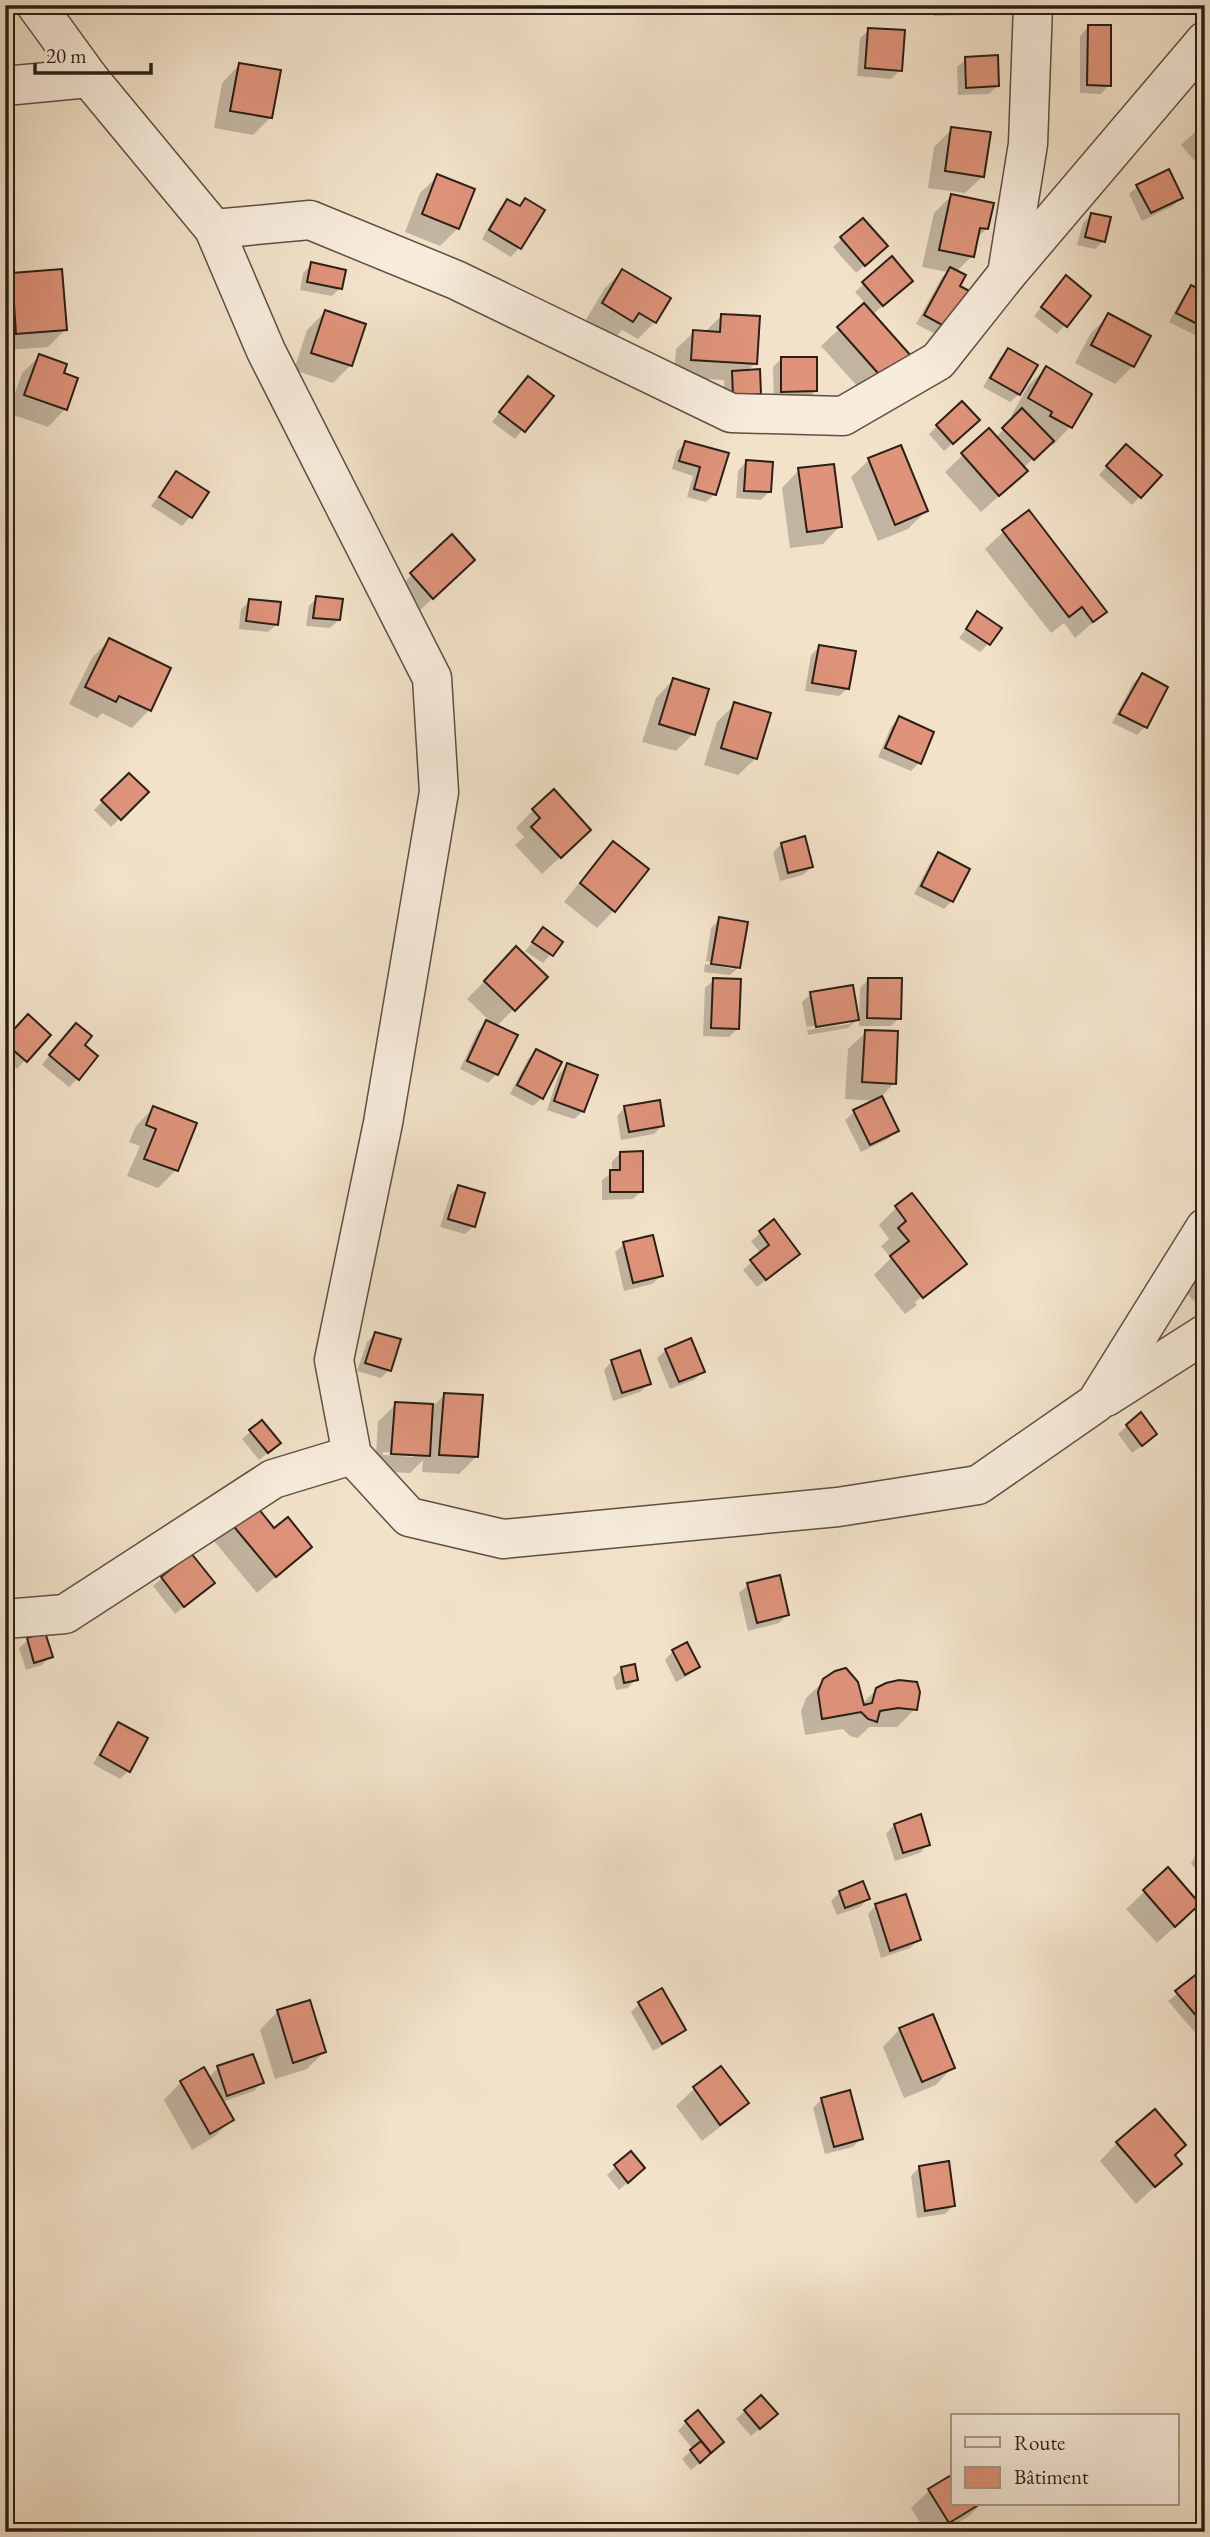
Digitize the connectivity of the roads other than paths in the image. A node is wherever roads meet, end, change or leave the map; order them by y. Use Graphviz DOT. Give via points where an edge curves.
graph roads {
  1 [pos="36,5"];
  2 [pos="1033,5"];
  3 [pos="1205,41"];
  4 [pos="89,78"];
  5 [pos="5,86"];
  6 [pos="214,229"];
  7 [pos="1007,274"];
  8 [pos="1205,1228"];
  9 [pos="1205,1334"];
  10 [pos="1097,1403"];
  11 [pos="352,1455"];
  12 [pos="5,1619"];
  1 -- 4 [label="street"];
  2 -- 7 [label="street" via="1028,144"];
  3 -- 7 [label="street"];
  4 -- 5 [label="street"];
  4 -- 6 [label="street"];
  6 -- 7 [label="street" via="310,220 456,280 731,413 843,416 938,361"];
  6 -- 11 [label="street" via="266,351 432,678 439,792 383,1123 334,1360"];
  8 -- 10 [label="street"];
  9 -- 10 [label="street"];
  10 -- 11 [label="street" via="978,1485 838,1507 503,1539 409,1517"];
  11 -- 12 [label="street" via="273,1479 65,1614"];
}
